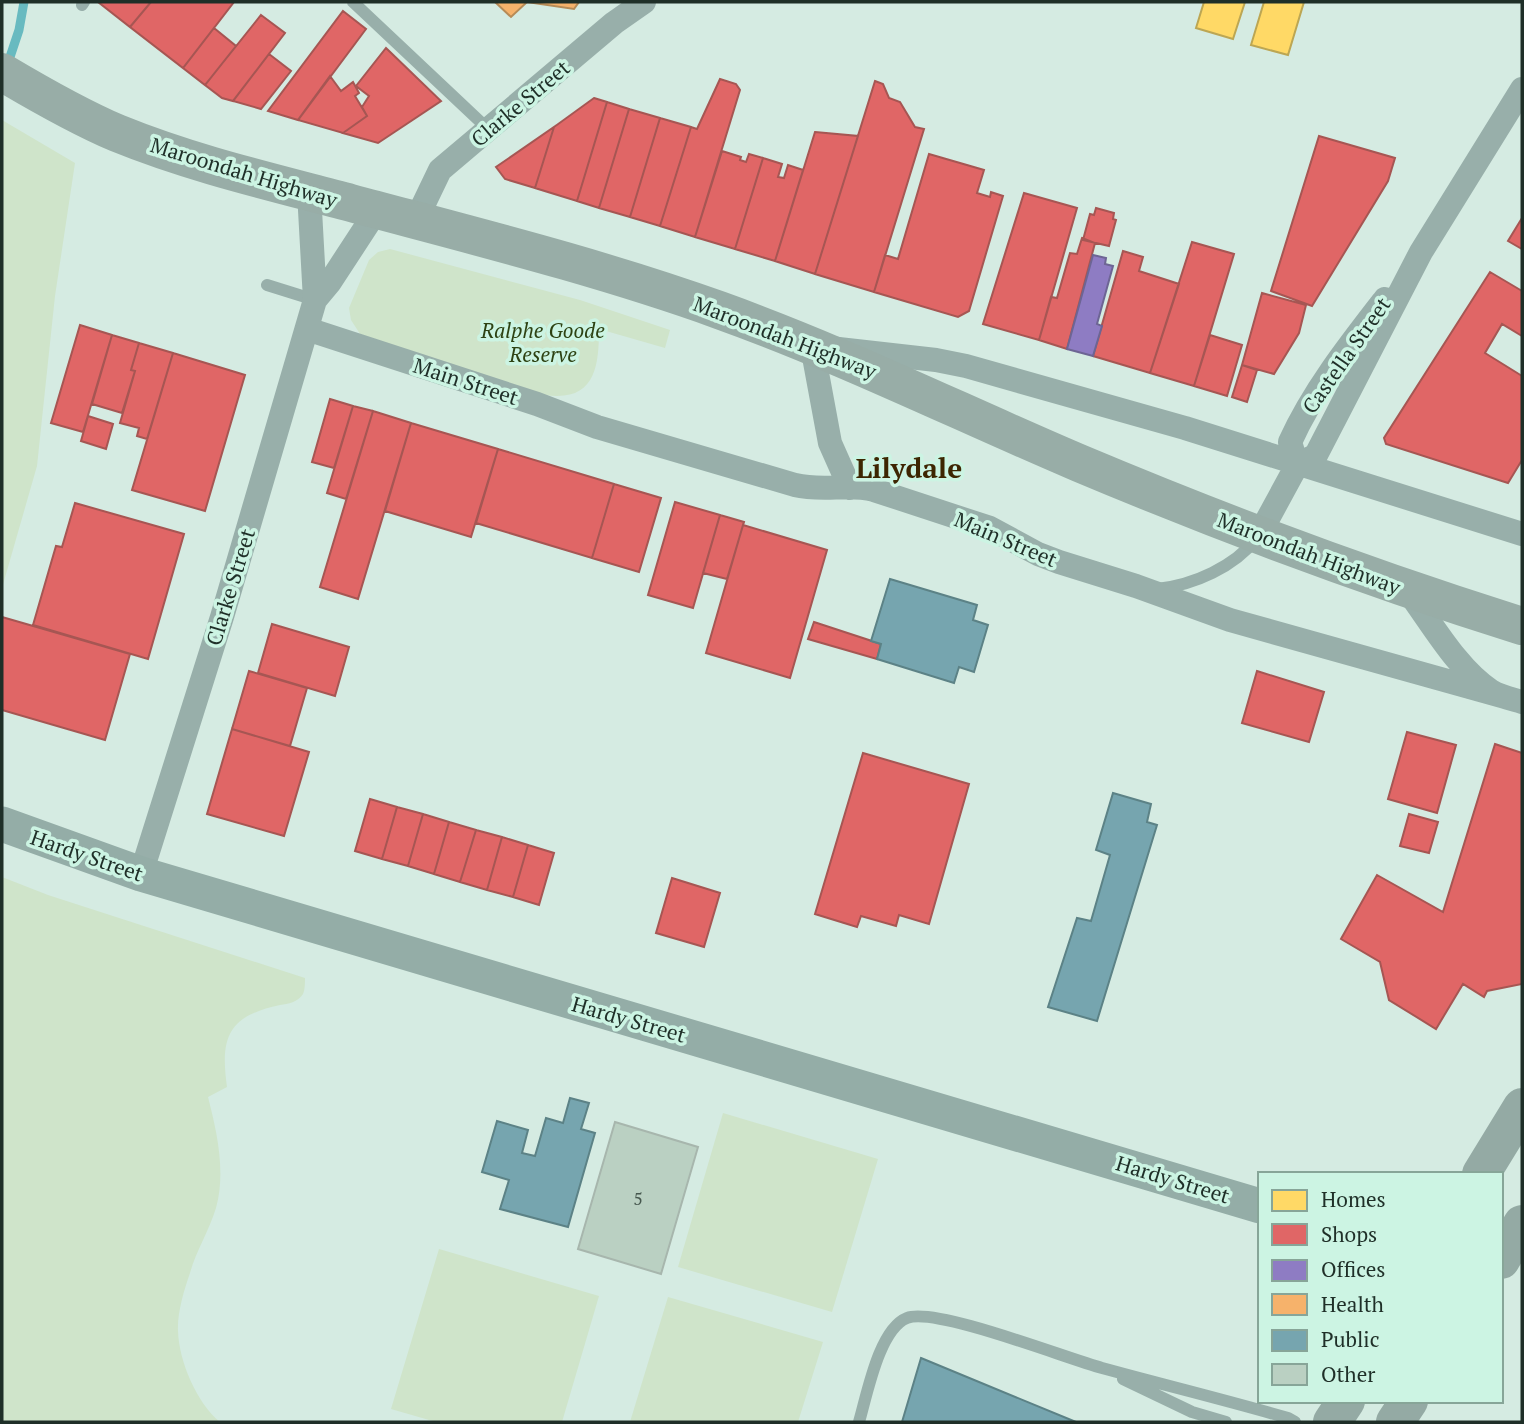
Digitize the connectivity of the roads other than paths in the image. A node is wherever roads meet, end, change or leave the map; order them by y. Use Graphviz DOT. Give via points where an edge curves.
graph roads {
  1 [pos="353,2"];
  2 [pos="644,2"];
  3 [pos="2,72"];
  4 [pos="1522,89"];
  5 [pos="488,129"];
  6 [pos="309,192"];
  7 [pos="377,211"];
  8 [pos="416,220"];
  9 [pos="267,285"];
  10 [pos="315,300"];
  11 [pos="307,329"];
  12 [pos="812,346"];
  13 [pos="1297,465"];
  14 [pos="850,488"];
  15 [pos="1522,534"];
  16 [pos="1259,535"];
  17 [pos="1136,586"];
  18 [pos="1407,590"];
  19 [pos="1522,626"];
  20 [pos="1515,698"];
  21 [pos="2,824"];
  22 [pos="141,874"];
  23 [pos="1522,1107"];
  24 [pos="1482,1172"];
  25 [pos="1258,1205"];
  26 [pos="1522,1224"];
  27 [pos="1503,1257"];
  28 [pos="1101,1368"];
  29 [pos="1345,1403"];
  30 [pos="1408,1403"];
  31 [pos="859,1422"];
  32 [pos="1226,1422"];
  33 [pos="1295,1422"];
  34 [pos="1332,1422"];
  35 [pos="1395,1422"];
  1 -- 5 [label="lane"];
  2 -- 5 [label="street, Clarke Street"];
  3 -- 6 [label="highway, Maroondah Highway" via="117,132 205,164"];
  4 -- 13 [label="street, Castella Street" via="1421,252 1316,455"];
  5 -- 8 [label="street, Clarke Street" via="440,170"];
  6 -- 7 [label="highway, Maroondah Highway"];
  6 -- 10 [label="street, Clarke Street"];
  7 -- 8 [label="highway, Maroondah Highway"];
  7 -- 10 [label="street, Clarke Street"];
  8 -- 12 [label="highway, Maroondah Highway" via="648,286"];
  9 -- 10 [label="lane"];
  10 -- 11 [label="street, Clarke Street"];
  11 -- 14 [label="street, Main Street" via="597,427 808,488"];
  11 -- 22 [label="street, Clarke Street"];
  12 -- 13 [label="street" via="966,366"];
  12 -- 14 [label="street" via="830,443"];
  12 -- 16 [label="highway, Maroondah Highway"];
  13 -- 15 [label="street"];
  13 -- 16 [label="street, Castella Street"];
  14 -- 17 [label="street, Main Street" via="874,490 973,522 1038,554"];
  16 -- 17 [label="lane" via="1230,563 1182,585"];
  16 -- 18 [label="highway, Maroondah Highway"];
  17 -- 20 [label="street, Main Street" via="1230,620"];
  18 -- 19 [label="highway, Maroondah Highway"];
  18 -- 20 [label="street" via="1462,663 1488,688"];
  21 -- 22 [label="main road, Hardy Street"];
  22 -- 25 [label="main road, Hardy Street"];
  23 -- 24 [label="main road"];
  26 -- 27 [label="main road"];
  28 -- 31 [label="lane" via="948,1320 907,1318 886,1337"];
  28 -- 32 [label="lane" via="1192,1412"];
  28 -- 33 [label="lane"];
  29 -- 34 [label="main road"];
  30 -- 35 [label="main road"];
}
